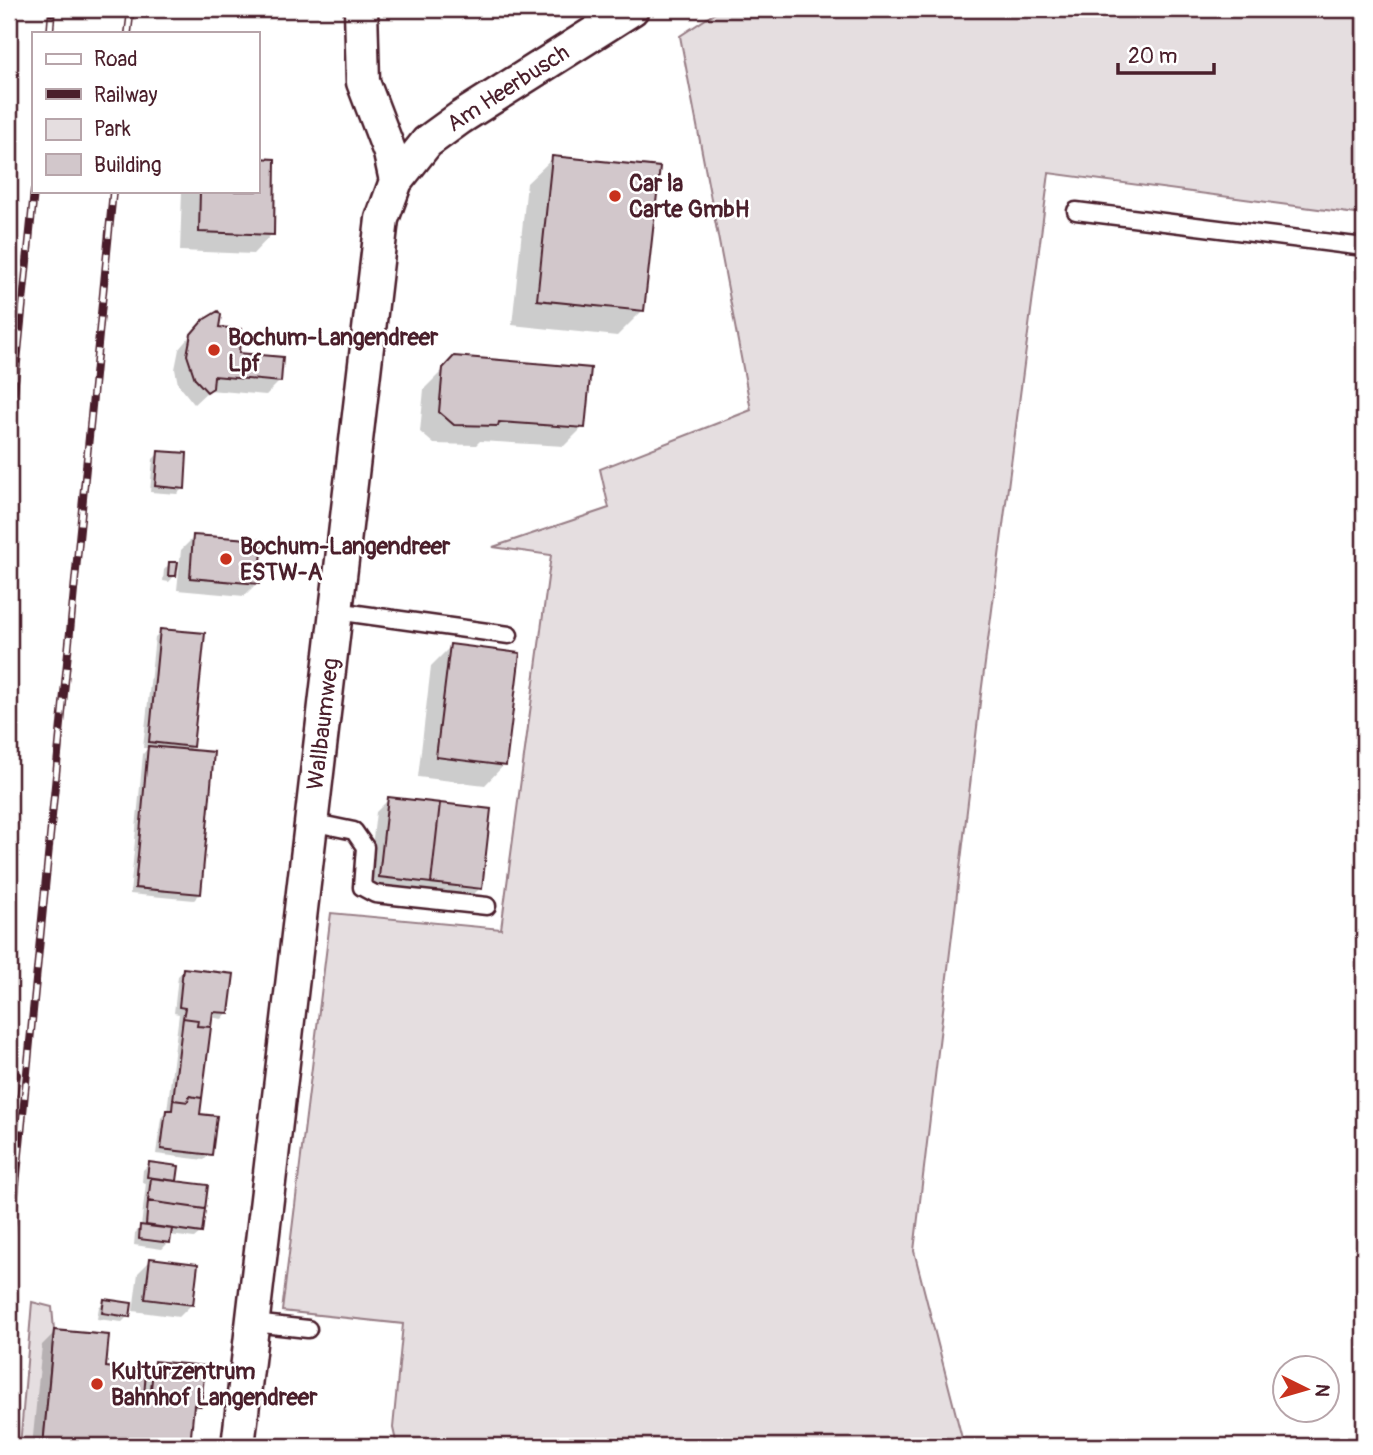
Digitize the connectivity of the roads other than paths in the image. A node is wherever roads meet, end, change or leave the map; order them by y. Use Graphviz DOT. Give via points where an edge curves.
graph roads {
  1 [pos="361,9"];
  2 [pos="632,9"];
  3 [pos="396,181"];
  4 [pos="1076,211"];
  5 [pos="1364,247"];
  6 [pos="336,611"];
  7 [pos="509,635"];
  8 [pos="311,822"];
  9 [pos="487,906"];
  10 [pos="253,1323"];
  11 [pos="308,1328"];
  12 [pos="239,1446"];
  1 -- 3 [label="street" via="363,82"];
  2 -- 3 [label="street, Am Heerbusch" via="427,142"];
  3 -- 6 [label="street, Wallbaumweg" via="382,219"];
  4 -- 5 [label="lane"];
  6 -- 7 [label="lane"];
  6 -- 8 [label="street, Wallbaumweg"];
  8 -- 9 [label="lane" via="354,831 365,847 362,887 375,894"];
  8 -- 10 [label="street, Wallbaumweg"];
  10 -- 11 [label="lane"];
  10 -- 12 [label="street, Wallbaumweg"];
}
